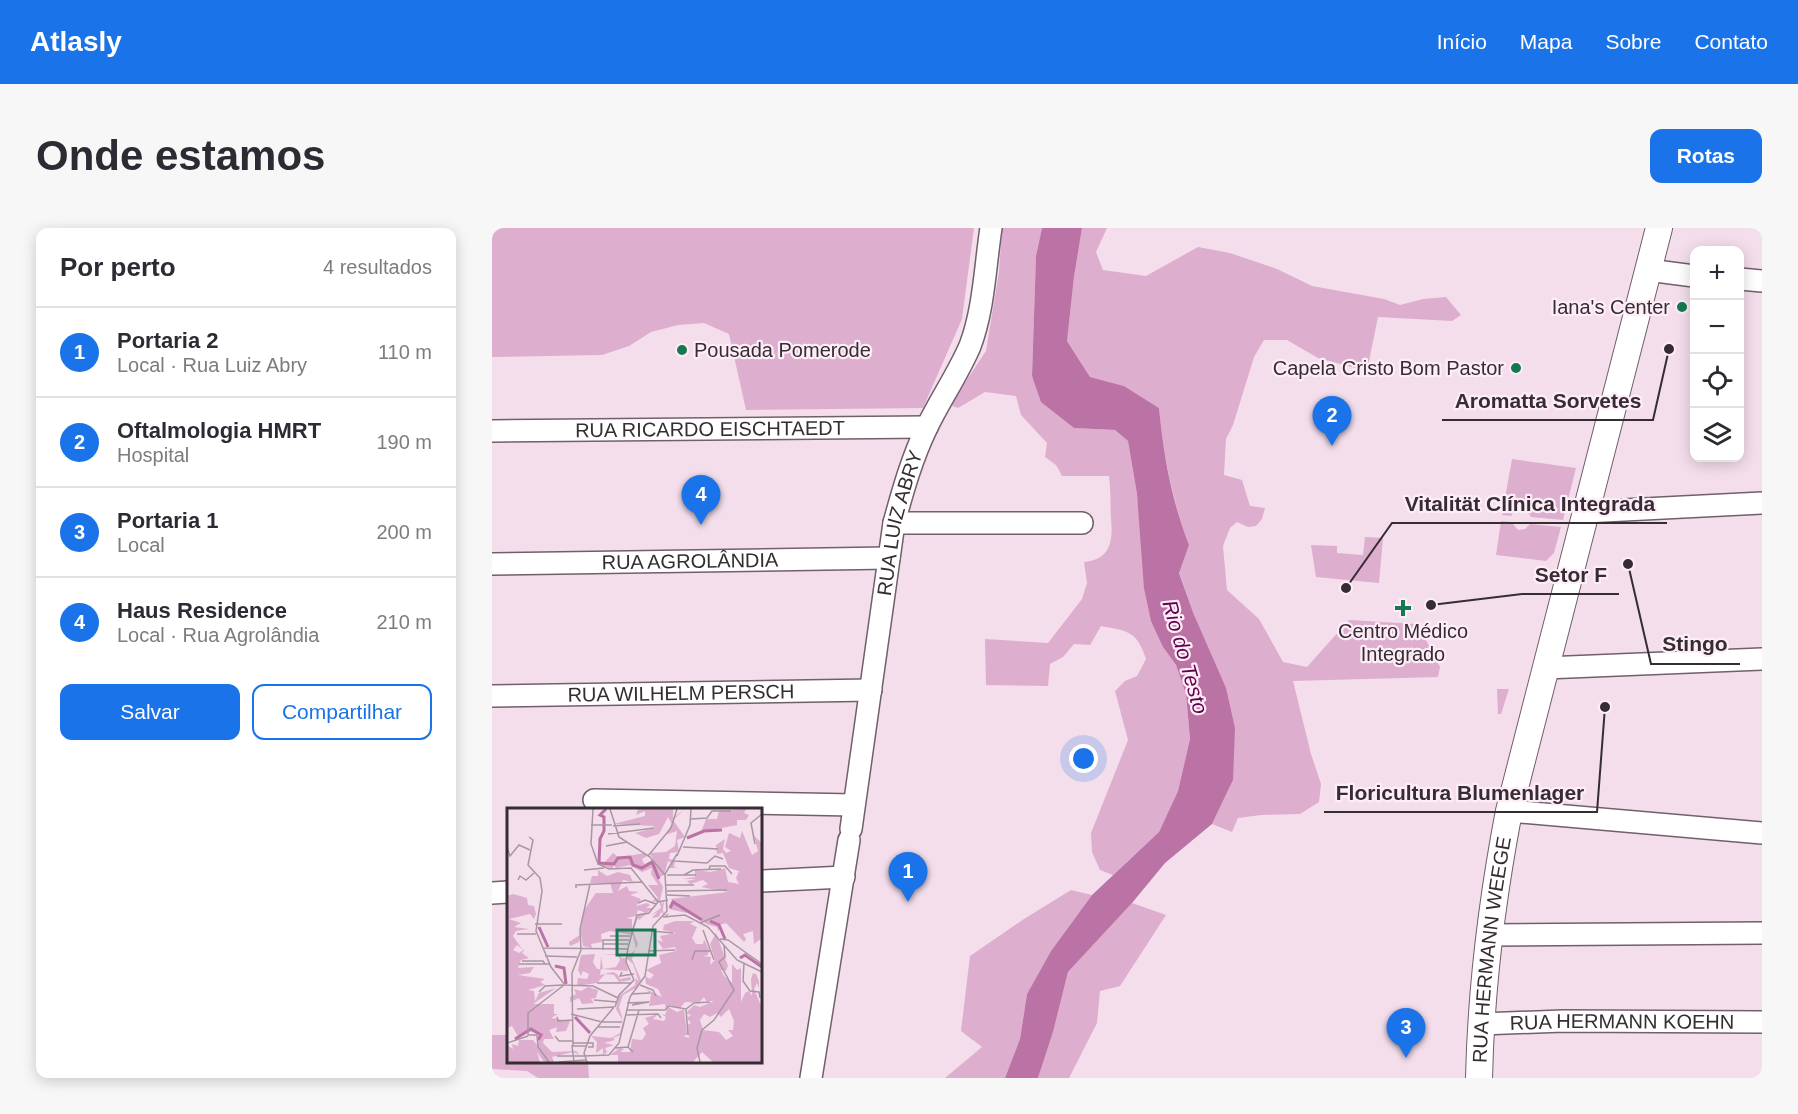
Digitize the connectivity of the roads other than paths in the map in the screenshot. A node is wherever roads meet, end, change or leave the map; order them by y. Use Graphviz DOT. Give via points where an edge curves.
graph roads {
  1 [pos="991,228"];
  2 [pos="1659,228"];
  3 [pos="1648,270"];
  4 [pos="1690,275"];
  5 [pos="1744,279"];
  6 [pos="1762,280"];
  7 [pos="927,427"];
  8 [pos="492,431"];
  9 [pos="1762,503"];
  10 [pos="1585,512"];
  11 [pos="894,523"];
  12 [pos="1082,523"];
  13 [pos="889,558"];
  14 [pos="492,564"];
  15 [pos="1762,659"];
  16 [pos="1545,668"];
  17 [pos="871,690"];
  18 [pos="492,696"];
  19 [pos="594,800"];
  20 [pos="854,805"];
  21 [pos="1509,812"];
  22 [pos="1762,833"];
  23 [pos="844,877"];
  24 [pos="762,881"];
  25 [pos="507,892"];
  26 [pos="492,893"];
  27 [pos="1762,933"];
  28 [pos="1489,935"];
  29 [pos="1762,1022"];
  30 [pos="1481,1024"];
  31 [pos="811,1078"];
  32 [pos="1479,1078"];
  1 -- 7 [label="street, RUA LUIZ ABRY" via="980,307 970,344"];
  2 -- 3 [label="main road, RUA HERMANN WEEGE"];
  3 -- 4 [label="street"];
  3 -- 10 [label="main road, RUA HERMANN WEEGE"];
  5 -- 6 [label="street"];
  7 -- 8 [label="street, RUA RICARDO EISCHTAEDT"];
  7 -- 11 [label="street, RUA LUIZ ABRY"];
  9 -- 10 [label="street"];
  10 -- 16 [label="main road, RUA HERMANN WEEGE"];
  11 -- 12 [label="street"];
  11 -- 13 [label="street, RUA LUIZ ABRY"];
  13 -- 14 [label="street, RUA AGROLÂNDIA"];
  13 -- 17 [label="street, RUA LUIZ ABRY"];
  15 -- 16 [label="street"];
  16 -- 21 [label="main road, RUA HERMANN WEEGE"];
  17 -- 18 [label="street, RUA WILHELM PERSCH"];
  17 -- 20 [label="street, RUA LUIZ ABRY"];
  19 -- 20 [label="street"];
  20 -- 23 [label="street, RUA LUIZ ABRY"];
  21 -- 22 [label="street"];
  21 -- 28 [label="main road, RUA HERMANN WEEGE"];
  23 -- 24 [label="street"];
  23 -- 31 [label="street, RUA LUIZ ABRY"];
  25 -- 26 [label="street"];
  27 -- 28 [label="street"];
  28 -- 30 [label="main road, RUA HERMANN WEEGE"];
  29 -- 30 [label="street, RUA HERMANN KOEHN"];
  30 -- 32 [label="main road, RUA HERMANN WEEGE"];
}
